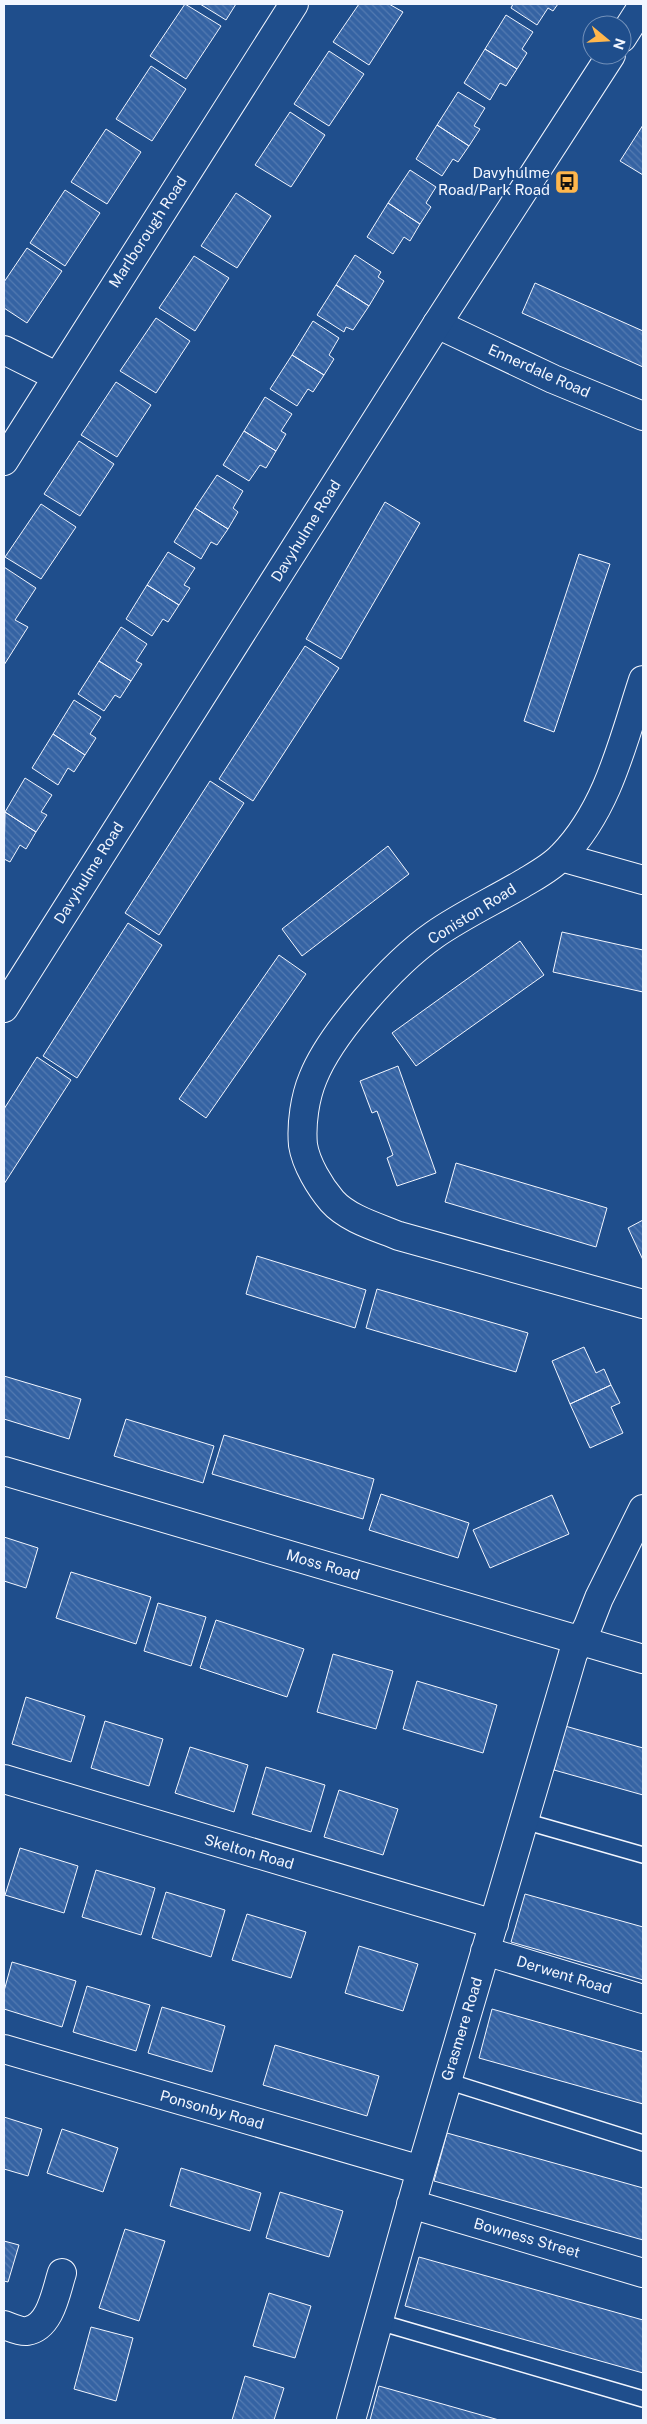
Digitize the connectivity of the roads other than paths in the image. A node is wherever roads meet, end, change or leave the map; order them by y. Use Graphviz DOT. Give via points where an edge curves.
graph roads {
  1 [pos="294,4"];
  2 [pos="643,5"];
  3 [pos="632,22"];
  4 [pos="605,65"];
  5 [pos="437,324"];
  6 [pos="4,350"];
  7 [pos="56,376"];
  8 [pos="643,416"];
  9 [pos="4,461"];
  10 [pos="643,680"];
  11 [pos="561,858"];
  12 [pos="643,880"];
  13 [pos="4,1008"];
  14 [pos="643,1304"];
  15 [pos="4,1471"];
  16 [pos="643,1509"];
  17 [pos="580,1641"];
  18 [pos="643,1659"];
  19 [pos="4,1779"];
  20 [pos="524,1821"];
  21 [pos="643,1856"];
  22 [pos="494,1924"];
  23 [pos="485,1951"];
  24 [pos="643,1999"];
  25 [pos="4,2049"];
  26 [pos="447,2081"];
  27 [pos="643,2143"];
  28 [pos="421,2170"];
  29 [pos="411,2204"];
  30 [pos="62,2273"];
  31 [pos="643,2273"];
  32 [pos="379,2322"];
  33 [pos="4,2325"];
  34 [pos="643,2399"];
  35 [pos="351,2420"];
  1 -- 7 [label="street, Marlborough Road"];
  2 -- 3 [label="street"];
  4 -- 5 [label="street, Davyhulme Road"];
  5 -- 8 [label="street, Ennerdale Road" via="553,379"];
  5 -- 13 [label="street, Davyhulme Road"];
  6 -- 7 [label="street"];
  7 -- 9 [label="street, Marlborough Road"];
  10 -- 11 [label="street, Coniston Road" via="615,767 596,811"];
  11 -- 12 [label="street"];
  11 -- 14 [label="street, Coniston Road" via="433,935 377,986 336,1038 313,1078 304,1112 303,1145 315,1177 333,1202 361,1220 399,1236"];
  15 -- 17 [label="street, Moss Road"];
  16 -- 17 [label="street, Grasmere Road"];
  17 -- 18 [label="street, Moss Road"];
  17 -- 20 [label="street, Grasmere Road" via="573,1654"];
  19 -- 22 [label="street, Skelton Road"];
  20 -- 21 [label="lane"];
  20 -- 22 [label="street, Grasmere Road"];
  22 -- 23 [label="street, Grasmere Road"];
  23 -- 24 [label="street, Derwent Road"];
  23 -- 26 [label="street, Grasmere Road"];
  25 -- 28 [label="street, Ponsonby Road"];
  26 -- 27 [label="lane"];
  26 -- 28 [label="street, Grasmere Road"];
  28 -- 29 [label="street, Grasmere Road"];
  29 -- 31 [label="street, Bowness Street"];
  29 -- 32 [label="street, Grasmere Road"];
  30 -- 33 [label="street" via="50,2311 38,2326 26,2331"];
  32 -- 34 [label="lane"];
  32 -- 35 [label="street, Grasmere Road"];
}
